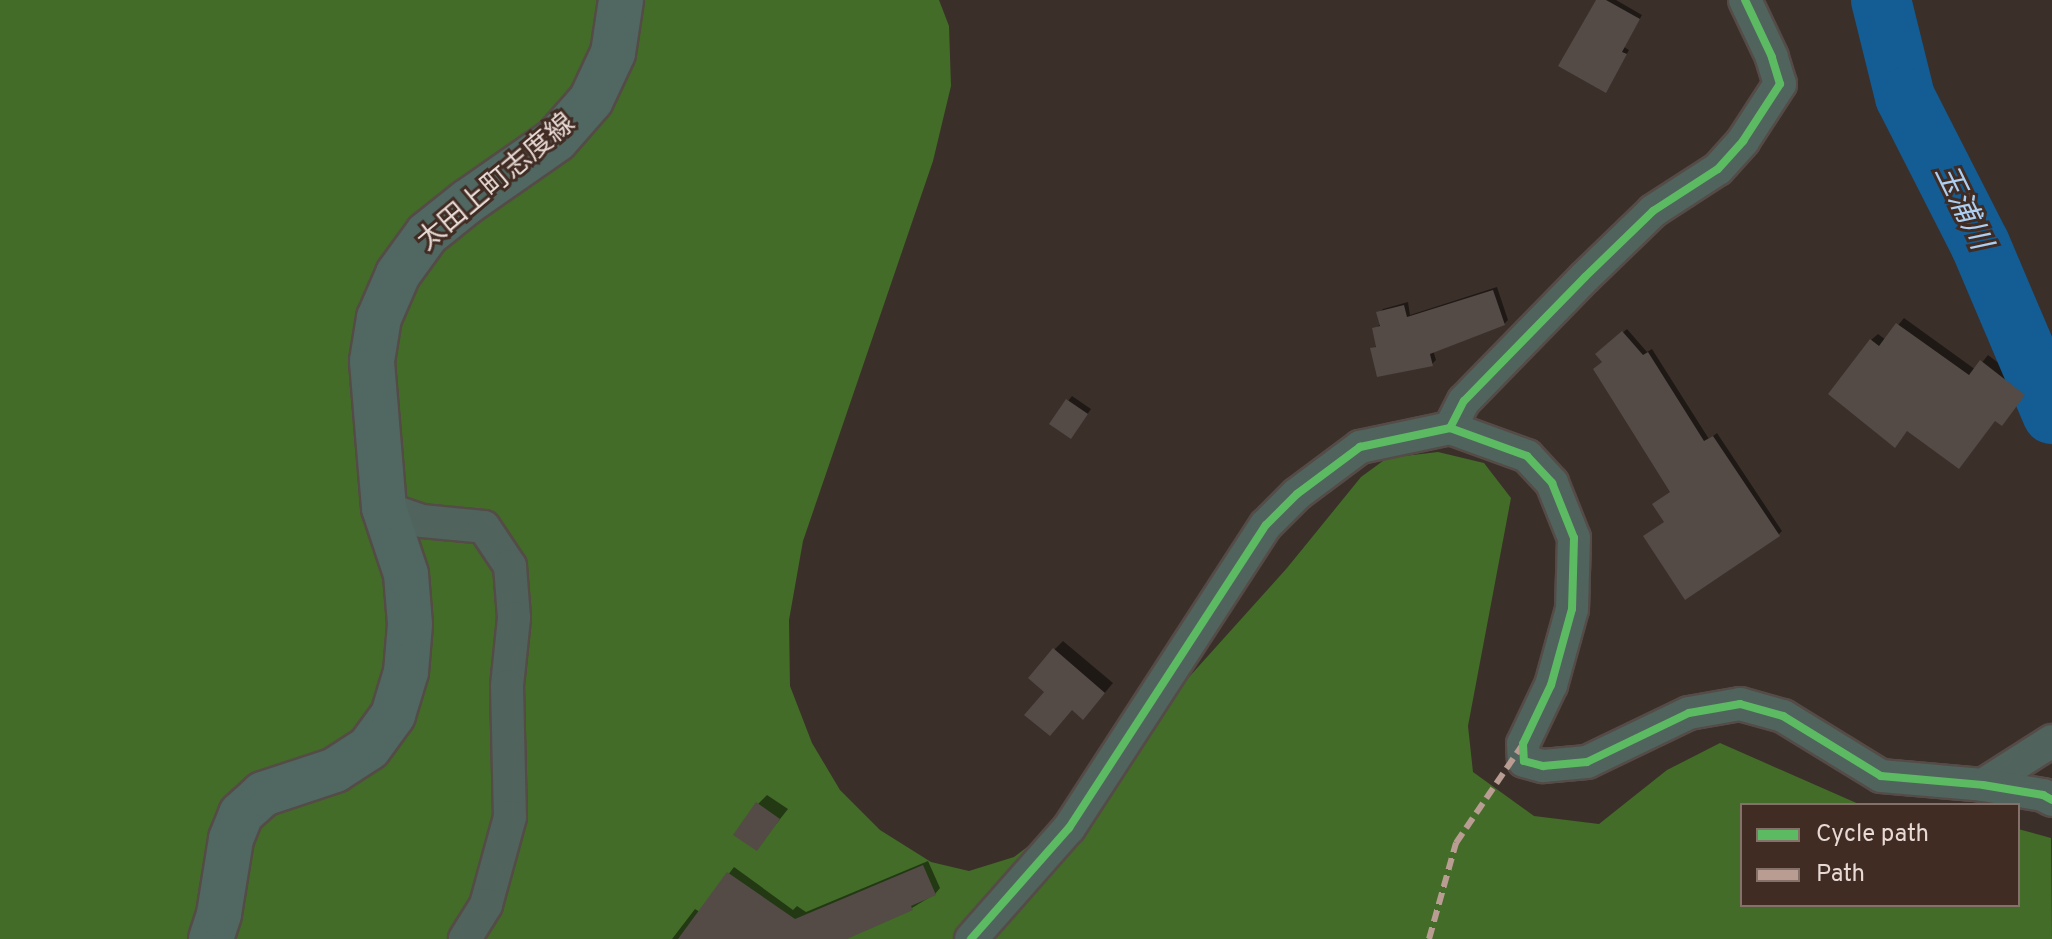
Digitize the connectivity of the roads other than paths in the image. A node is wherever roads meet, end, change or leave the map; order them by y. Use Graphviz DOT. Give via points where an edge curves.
graph roads {
  1 [pos="621,0"];
  2 [pos="1745,0"];
  3 [pos="1450,428"];
  4 [pos="384,508"];
  5 [pos="2052,741"];
  6 [pos="1983,785"];
  7 [pos="2052,800"];
  8 [pos="211,939"];
  9 [pos="465,939"];
  10 [pos="971,939"];
  1 -- 4 [label="main road, 太田上町志度線" via="613,53 591,100 556,140 427,234 398,274 379,318 372,361"];
  2 -- 3 [label="street" via="1780,84 1743,141 1718,169 1653,211 1585,277 1464,401"];
  3 -- 6 [label="street" via="1527,456 1552,483 1574,538 1572,609 1551,685 1523,744 1524,761 1543,766 1587,762 1689,713 1740,704 1783,716 1881,776"];
  3 -- 10 [label="street" via="1360,447 1297,494 1266,525 1069,828"];
  4 -- 8 [label="main road, 太田上町志度線" via="406,574 410,624 406,672 393,715 369,748 335,770 263,794 241,814 228,851"];
  4 -- 9 [label="street" via="422,521 484,527 510,566 510,817 486,905"];
  5 -- 6 [label="street"];
  6 -- 7 [label="street"];
}
